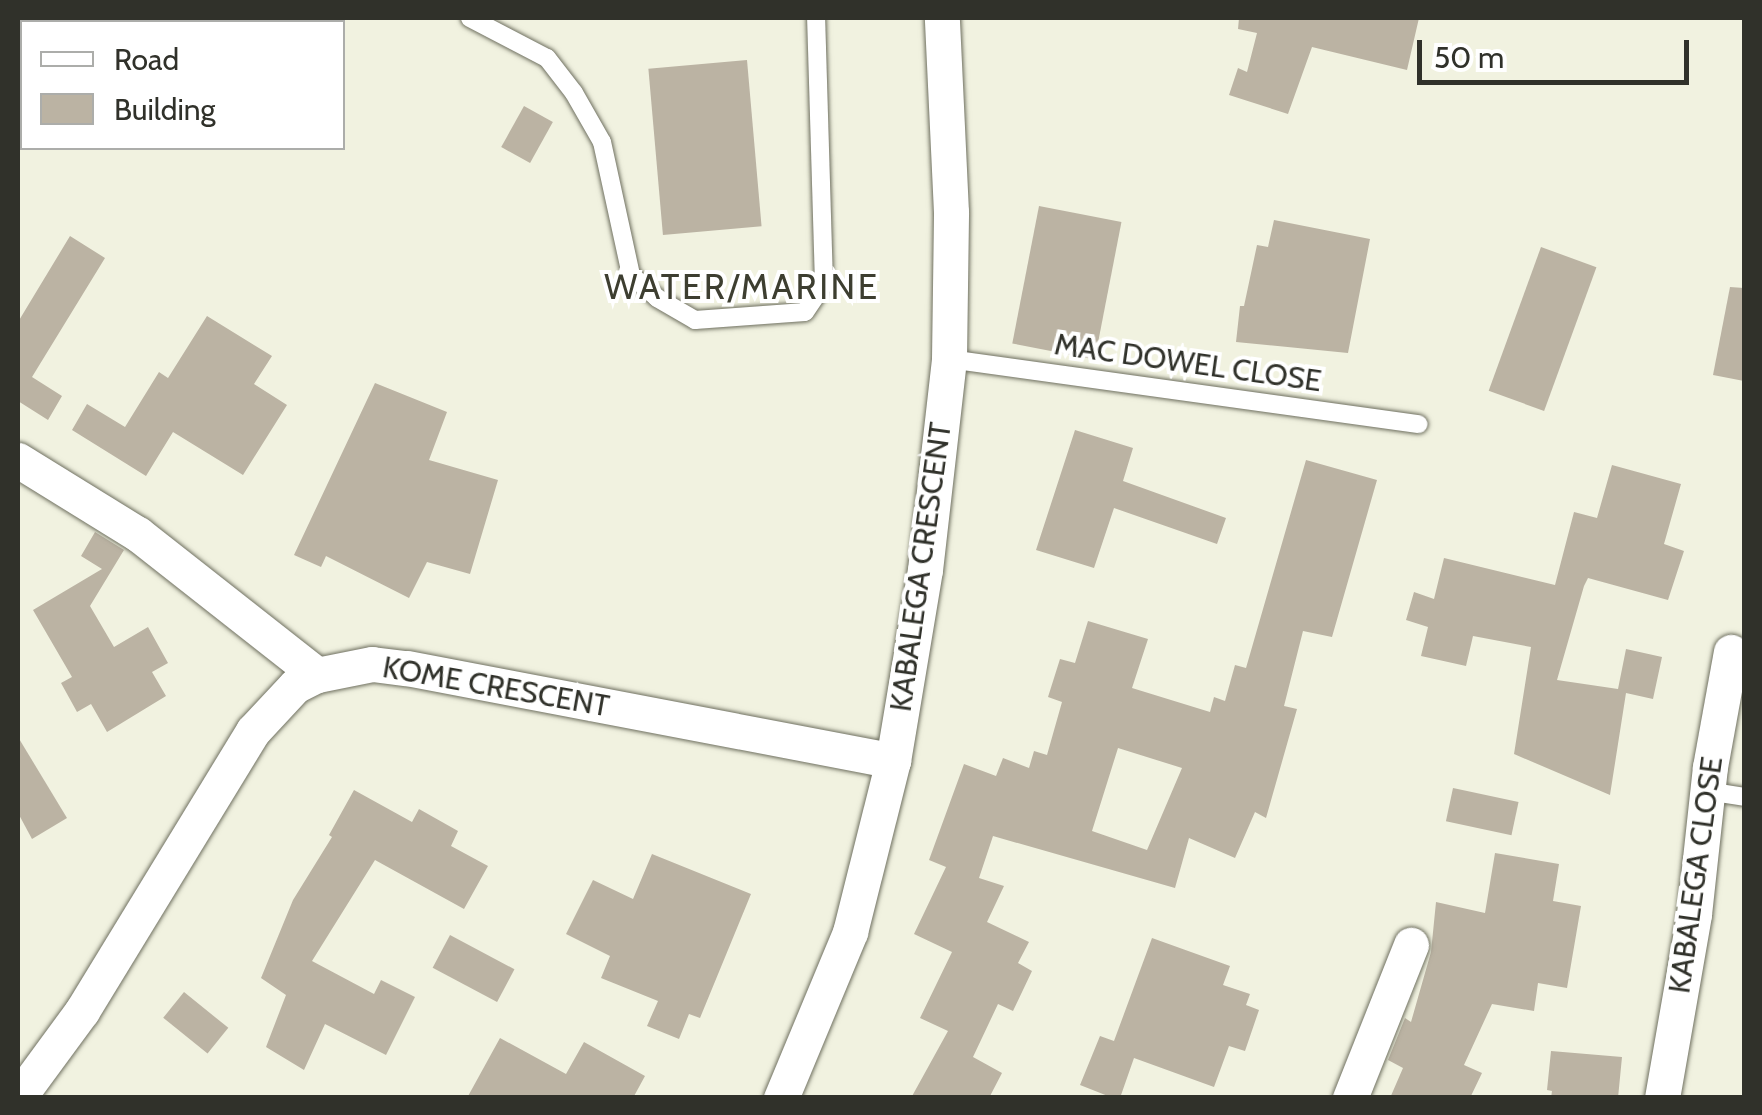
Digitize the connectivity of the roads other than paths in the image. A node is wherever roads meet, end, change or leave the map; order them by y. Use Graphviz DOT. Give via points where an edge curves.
graph roads {
  1 [pos="470,18"];
  2 [pos="816,18"];
  3 [pos="942,18"];
  4 [pos="950,359"];
  5 [pos="1419,424"];
  6 [pos="18,460"];
  7 [pos="1731,652"];
  8 [pos="317,675"];
  9 [pos="893,761"];
  10 [pos="1707,791"];
  11 [pos="1744,797"];
  12 [pos="1412,945"];
  13 [pos="18,1098"];
  14 [pos="781,1098"];
  15 [pos="1350,1098"];
  16 [pos="1662,1098"];
  1 -- 2 [label="lane" via="547,58 574,93 602,142 632,275 696,320 805,312 824,284"];
  3 -- 4 [label="street, KABALEGA CRESCENT"];
  4 -- 5 [label="lane, MAC DOWEL CLOSE"];
  4 -- 9 [label="street, KABALEGA CRESCENT"];
  6 -- 8 [label="street" via="138,534"];
  7 -- 10 [label="street, KABALEGA CLOSE"];
  8 -- 9 [label="street, KOME CRESCENT" via="372,664 407,668"];
  8 -- 13 [label="street, KOME CRESCENT" via="296,686 253,731 82,1011"];
  9 -- 14 [label="street, KABALEGA CRESCENT" via="850,932"];
  10 -- 11 [label="lane"];
  10 -- 16 [label="street, KABALEGA CLOSE"];
  12 -- 15 [label="street"];
}
